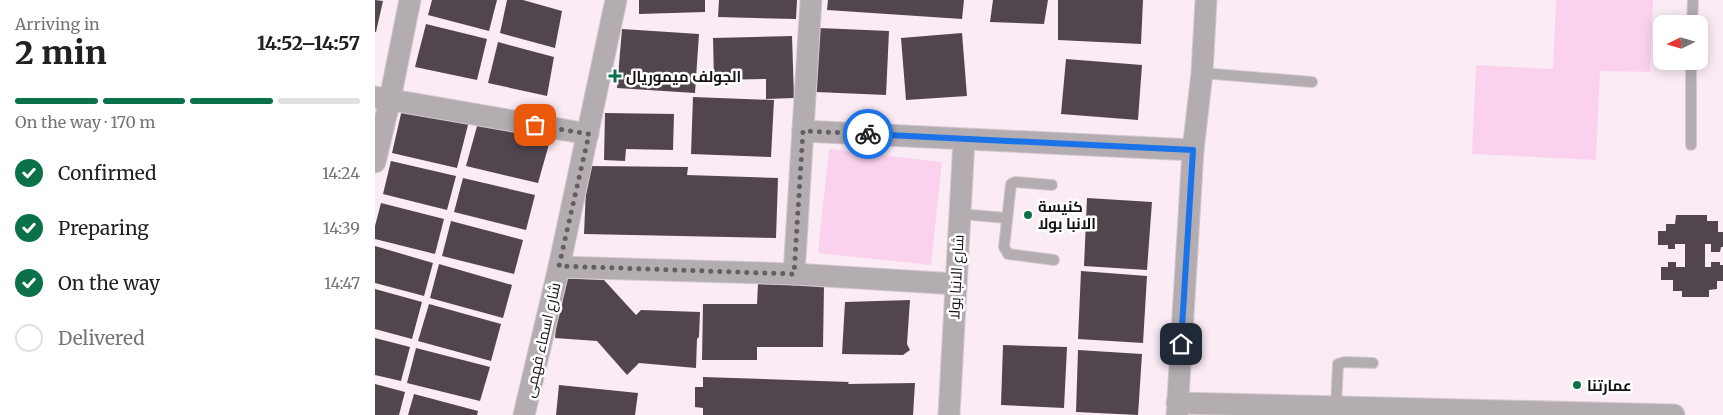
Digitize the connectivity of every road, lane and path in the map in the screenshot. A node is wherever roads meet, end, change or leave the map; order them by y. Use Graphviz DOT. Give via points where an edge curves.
graph roads {
  1 [pos="410,0"];
  2 [pos="616,0"];
  3 [pos="811,0"];
  4 [pos="1206,0"];
  5 [pos="1693,0"];
  6 [pos="1692,15"];
  7 [pos="1691,70"];
  8 [pos="1202,73"];
  9 [pos="1312,82"];
  10 [pos="383,98"];
  11 [pos="803,131"];
  12 [pos="589,134"];
  13 [pos="964,140"];
  14 [pos="1691,145"];
  15 [pos="1193,150"];
  16 [pos="375,162"];
  17 [pos="1052,185"];
  18 [pos="960,214"];
  19 [pos="1007,218"];
  20 [pos="1053,260"];
  21 [pos="559,266"];
  22 [pos="794,274"];
  23 [pos="956,284"];
  24 [pos="1373,363"];
  25 [pos="1177,409"];
  26 [pos="1336,411"];
  27 [pos="1441,412"];
  28 [pos="524,415"];
  29 [pos="949,415"];
  30 [pos="1674,415"];
  1 -- 10 [label="street"];
  2 -- 12 [label="street, شارع اسماء فهمى"];
  3 -- 11 [label="street"];
  4 -- 8 [label="street"];
  5 -- 6 [label="lane"];
  7 -- 14 [label="lane"];
  8 -- 9 [label="lane"];
  8 -- 15 [label="street"];
  10 -- 12 [label="street"];
  10 -- 16 [label="street"];
  11 -- 13 [label="street"];
  11 -- 22 [label="street"];
  12 -- 21 [label="street, شارع اسماء فهمى"];
  13 -- 15 [label="street"];
  13 -- 18 [label="street, شارع الانبا بولا"];
  15 -- 25 [label="street"];
  17 -- 19 [label="lane" via="1011,184"];
  18 -- 19 [label="lane"];
  18 -- 23 [label="street, شارع الانبا بولا"];
  19 -- 20 [label="lane" via="1003,247 1006,252"];
  21 -- 22 [label="street"];
  21 -- 28 [label="street, شارع اسماء فهمى"];
  22 -- 23 [label="street"];
  23 -- 29 [label="street, شارع الانبا بولا"];
  24 -- 26 [label="lane" via="1339,364"];
  25 -- 26 [label="street"];
  26 -- 27 [label="street"];
  27 -- 30 [label="street"];
}
